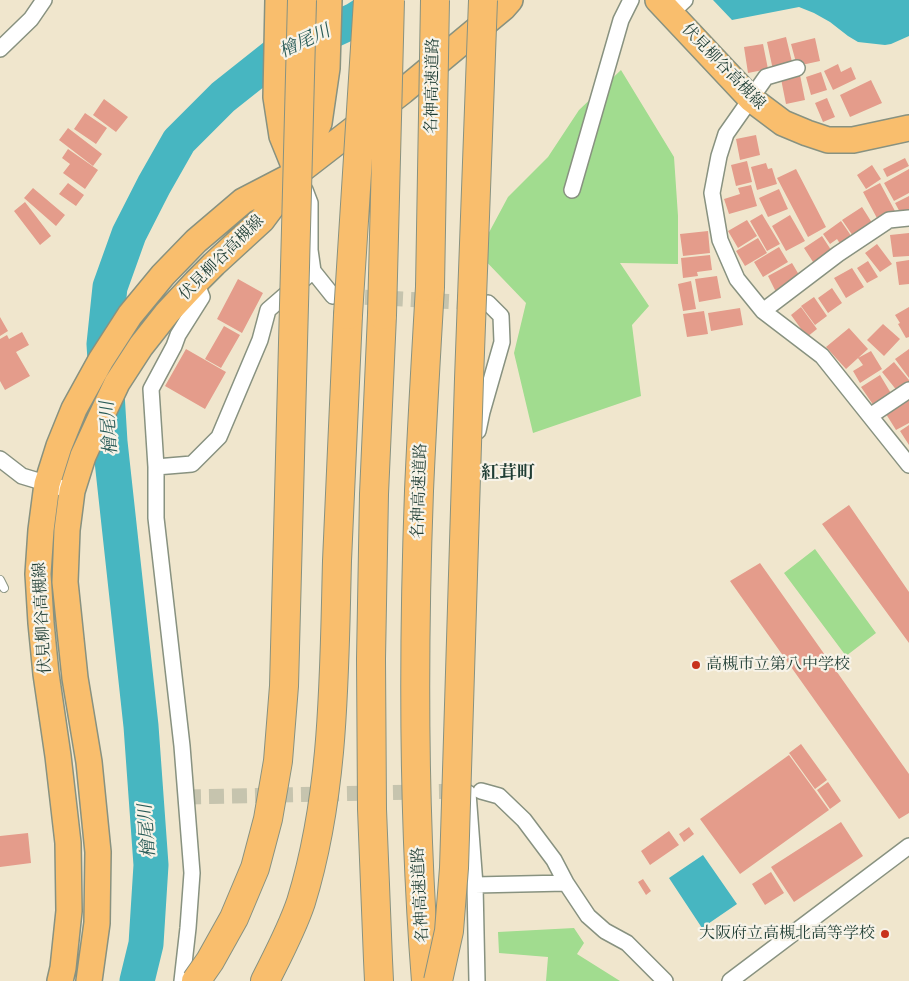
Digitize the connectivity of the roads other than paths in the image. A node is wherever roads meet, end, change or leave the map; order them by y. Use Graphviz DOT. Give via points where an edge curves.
graph roads {
  1 [pos="44,0"];
  2 [pos="302,0"];
  3 [pos="329,0"];
  4 [pos="368,0"];
  5 [pos="390,0"];
  6 [pos="435,0"];
  7 [pos="483,0"];
  8 [pos="510,0"];
  9 [pos="632,0"];
  10 [pos="671,4"];
  11 [pos="278,9"];
  12 [pos="0,49"];
  13 [pos="797,68"];
  14 [pos="751,99"];
  15 [pos="908,130"];
  16 [pos="297,173"];
  17 [pos="572,190"];
  18 [pos="909,218"];
  19 [pos="313,271"];
  20 [pos="196,282"];
  21 [pos="488,303"];
  22 [pos="341,305"];
  23 [pos="763,312"];
  24 [pos="909,390"];
  25 [pos="870,416"];
  26 [pos="0,459"];
  27 [pos="909,466"];
  28 [pos="156,467"];
  29 [pos="47,484"];
  30 [pos="72,491"];
  31 [pos="481,791"];
  32 [pos="909,846"];
  33 [pos="566,882"];
  34 [pos="475,885"];
  35 [pos="60,981"];
  36 [pos="89,981"];
  37 [pos="182,981"];
  38 [pos="196,981"];
  39 [pos="265,981"];
  40 [pos="379,981"];
  41 [pos="426,981"];
  42 [pos="438,981"];
  43 [pos="477,981"];
  44 [pos="665,981"];
  45 [pos="730,981"];
  1 -- 12 [label="street" via="31,19"];
  2 -- 38 [label="highway, bridge" via="284,686 278,761 255,868 234,918"];
  3 -- 16 [label="main road, 伏見柳谷高槻線" via="327,68 319,122"];
  4 -- 22 [label="highway, bridge"];
  5 -- 40 [label="highway, bridge" via="371,659 372,809"];
  6 -- 41 [label="highway, 名神高速道路, bridge" via="430,287 419,491 416,653 416,805"];
  7 -- 42 [label="highway, bridge" via="454,868 450,931"];
  8 -- 16 [label="main road, 伏見柳谷高槻線" via="403,91"];
  9 -- 17 [label="street" via="621,20"];
  10 -- 14 [label="main road, 伏見柳谷高槻線"];
  11 -- 16 [label="main road" via="276,98 282,136"];
  13 -- 14 [label="street" via="766,77"];
  14 -- 15 [label="main road, 伏見柳谷高槻線" via="783,123 828,140 853,140"];
  14 -- 23 [label="street" via="726,134 712,193 720,240 737,278"];
  16 -- 19 [label="street" via="310,203"];
  16 -- 20 [label="main road, 伏見柳谷高槻線" via="262,220"];
  16 -- 29 [label="main road, 伏見柳谷高槻線" via="243,201 196,241 130,315 100,360 74,409"];
  18 -- 23 [label="street" via="889,220 838,254"];
  19 -- 22 [label="street"];
  19 -- 28 [label="street" via="268,310 260,340 219,437 192,464"];
  20 -- 28 [label="street" via="202,297 178,335 151,390"];
  20 -- 30 [label="main road, 伏見柳谷高槻線" via="167,313 117,382 83,456"];
  21 -- 34 [label="street" via="501,316 502,342 482,412 470,480 461,647"];
  22 -- 39 [label="highway" via="339,494 329,751 314,854 300,903"];
  23 -- 25 [label="street" via="822,356"];
  24 -- 25 [label="street"];
  25 -- 27 [label="street"];
  26 -- 29 [label="street" via="22,476"];
  28 -- 37 [label="street" via="156,518 182,746 192,873"];
  29 -- 30 [label="street"];
  29 -- 35 [label="main road, 伏見柳谷高槻線" via="38,574 46,674 68,843 69,911"];
  30 -- 36 [label="main road, 伏見柳谷高槻線" via="65,582 98,852 97,924"];
  31 -- 33 [label="street" via="499,796 524,820"];
  32 -- 45 [label="street"];
  33 -- 34 [label="street"];
  33 -- 44 [label="street" via="588,916 605,931 628,943"];
  34 -- 43 [label="street"];
}
